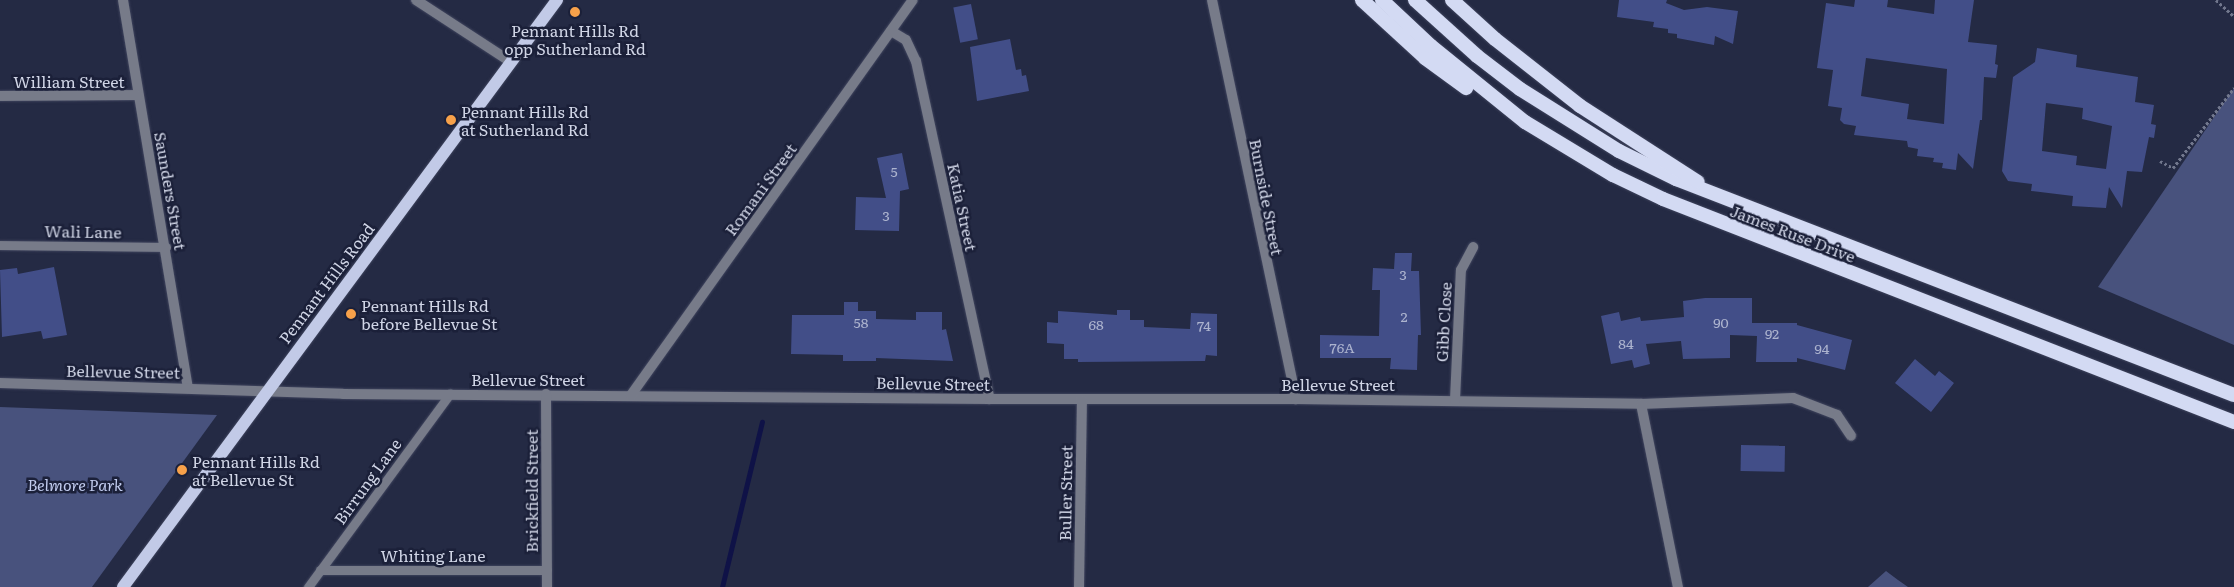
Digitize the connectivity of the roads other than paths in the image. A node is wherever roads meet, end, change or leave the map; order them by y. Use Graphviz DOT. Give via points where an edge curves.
graph roads {
  1 [pos="123,0"];
  2 [pos="416,0"];
  3 [pos="557,0"];
  4 [pos="912,0"];
  5 [pos="1212,0"];
  6 [pos="1362,0"];
  7 [pos="1382,0"];
  8 [pos="1415,0"];
  9 [pos="1452,0"];
  10 [pos="891,31"];
  11 [pos="511,62"];
  12 [pos="138,95"];
  13 [pos="0,96"];
  14 [pos="1525,122"];
  15 [pos="1722,198"];
  16 [pos="0,244"];
  17 [pos="166,247"];
  18 [pos="1473,247"];
  19 [pos="0,383"];
  20 [pos="188,388"];
  21 [pos="265,391"];
  22 [pos="450,394"];
  23 [pos="546,394"];
  24 [pos="631,395"];
  25 [pos="2234,395"];
  26 [pos="990,399"];
  27 [pos="1296,399"];
  28 [pos="1082,400"];
  29 [pos="1455,400"];
  30 [pos="1641,404"];
  31 [pos="2234,422"];
  32 [pos="1851,436"];
  33 [pos="320,570"];
  34 [pos="547,570"];
  35 [pos="123,587"];
  36 [pos="308,587"];
  37 [pos="546,587"];
  38 [pos="1079,587"];
  39 [pos="1678,587"];
  1 -- 12 [label="street, Saunders Street"];
  2 -- 11 [label="street"];
  3 -- 11 [label="main road, Pennant Hills Road"];
  4 -- 10 [label="street, Romani Street"];
  5 -- 27 [label="street, Burnside Street"];
  6 -- 14 [label="highway" via="1425,58 1471,91"];
  7 -- 14 [label="highway, James Ruse Drive" via="1446,59"];
  8 -- 15 [label="highway, James Ruse Drive" via="1477,56 1569,123 1619,151"];
  9 -- 15 [label="highway" via="1495,39 1580,106"];
  10 -- 24 [label="street, Romani Street"];
  10 -- 26 [label="street, Katia Street" via="906,40 916,61"];
  11 -- 21 [label="main road, Pennant Hills Road"];
  12 -- 13 [label="street, William Street"];
  12 -- 17 [label="street, Saunders Street"];
  14 -- 31 [label="highway, James Ruse Drive" via="1612,174 1680,206"];
  15 -- 25 [label="highway, James Ruse Drive"];
  16 -- 17 [label="lane, Wali Lane"];
  17 -- 20 [label="street, Saunders Street"];
  18 -- 29 [label="street, Gibb Close" via="1461,270"];
  19 -- 20 [label="street, Bellevue Street"];
  20 -- 21 [label="street, Bellevue Street"];
  21 -- 22 [label="street, Bellevue Street"];
  21 -- 35 [label="main road, Pennant Hills Road"];
  22 -- 23 [label="street, Bellevue Street"];
  22 -- 33 [label="lane, Birrung Lane"];
  23 -- 24 [label="street, Bellevue Street"];
  23 -- 34 [label="street, Brickfield Street"];
  24 -- 26 [label="street, Bellevue Street"];
  26 -- 28 [label="street, Bellevue Street"];
  27 -- 28 [label="street, Bellevue Street"];
  27 -- 29 [label="street, Bellevue Street"];
  28 -- 38 [label="street, Buller Street"];
  29 -- 30 [label="street, Bellevue Street"];
  30 -- 32 [label="street, Bellevue Street" via="1793,398 1836,415"];
  30 -- 39 [label="street"];
  33 -- 34 [label="lane, Whiting Lane"];
  33 -- 36 [label="lane, Birrung Lane"];
  34 -- 37 [label="street, Brickfield Street"];
}
